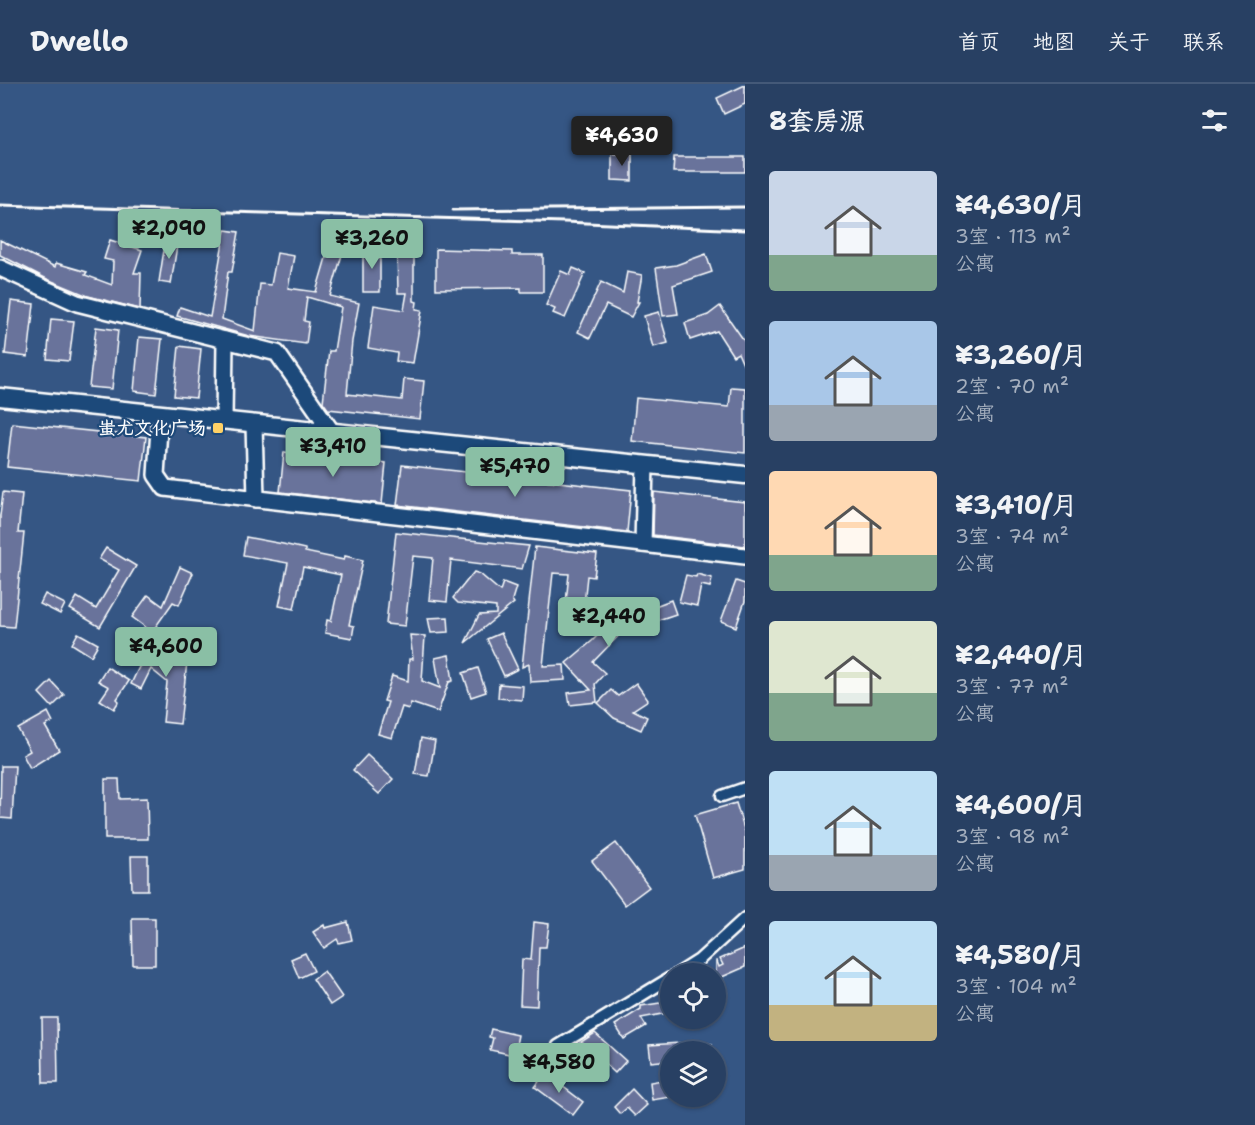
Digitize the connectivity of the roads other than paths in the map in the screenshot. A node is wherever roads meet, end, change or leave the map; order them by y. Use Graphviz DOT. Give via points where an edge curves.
graph roads {
  1 [pos="0,268"];
  2 [pos="225,340"];
  3 [pos="0,398"];
  4 [pos="160,414"];
  5 [pos="224,421"];
  6 [pos="254,424"];
  7 [pos="332,432"];
  8 [pos="645,465"];
  9 [pos="745,476"];
  10 [pos="256,499"];
  11 [pos="643,544"];
  12 [pos="745,556"];
  13 [pos="745,788"];
  14 [pos="722,796"];
  15 [pos="745,918"];
  16 [pos="694,963"];
  17 [pos="660,984"];
  18 [pos="558,1061"];
  1 -- 2 [label="street" via="77,303"];
  2 -- 5 [label="street"];
  2 -- 7 [label="street" via="277,353"];
  3 -- 4 [label="main road"];
  4 -- 5 [label="main road"];
  4 -- 10 [label="street" via="156,475 165,488"];
  5 -- 6 [label="main road"];
  6 -- 7 [label="main road"];
  6 -- 10 [label="street"];
  7 -- 8 [label="main road"];
  8 -- 9 [label="main road"];
  8 -- 11 [label="street"];
  10 -- 11 [label="street"];
  11 -- 12 [label="street"];
  13 -- 14 [label="street"];
  15 -- 16 [label="street"];
  17 -- 18 [label="street" via="558,1046"];
}
